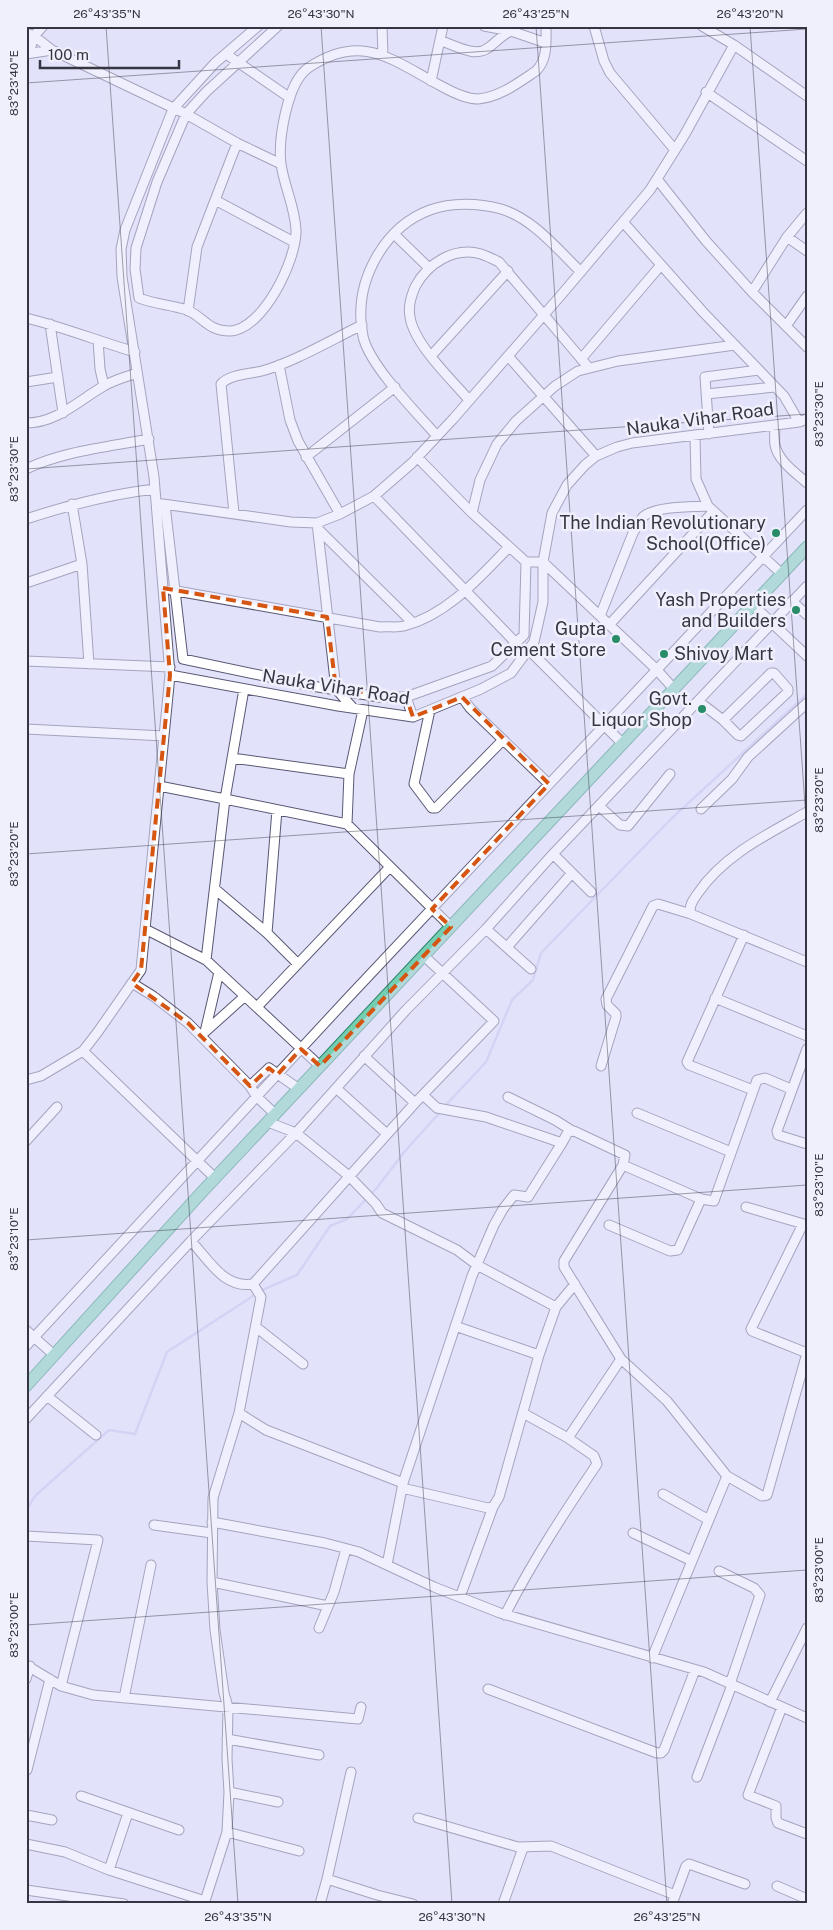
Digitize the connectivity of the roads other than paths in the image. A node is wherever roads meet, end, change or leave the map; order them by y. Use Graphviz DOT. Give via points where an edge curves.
graph roads {
  1 [pos="43,26"];
  2 [pos="258,26"];
  3 [pos="278,26"];
  4 [pos="382,26"];
  5 [pos="443,26"];
  6 [pos="546,26"];
  7 [pos="594,26"];
  8 [pos="702,26"];
  9 [pos="488,27"];
  10 [pos="511,32"];
  11 [pos="30,35"];
  12 [pos="441,41"];
  13 [pos="546,43"];
  14 [pos="734,45"];
  15 [pos="52,50"];
  16 [pos="27,53"];
  17 [pos="226,54"];
  18 [pos="383,55"];
  19 [pos="239,62"];
  20 [pos="431,81"];
  21 [pos="706,92"];
  22 [pos="807,96"];
  23 [pos="290,98"];
  24 [pos="174,110"];
  25 [pos="186,114"];
  26 [pos="237,143"];
  27 [pos="675,150"];
  28 [pos="807,161"];
  29 [pos="281,164"];
  30 [pos="657,179"];
  31 [pos="214,200"];
  32 [pos="807,213"];
  33 [pos="623,222"];
  34 [pos="394,234"];
  35 [pos="787,237"];
  36 [pos="294,242"];
  37 [pos="807,251"];
  38 [pos="661,265"];
  39 [pos="428,267"];
  40 [pos="508,271"];
  41 [pos="581,272"];
  42 [pos="752,292"];
  43 [pos="807,296"];
  44 [pos="188,311"];
  45 [pos="544,314"];
  46 [pos="26,318"];
  47 [pos="50,324"];
  48 [pos="362,325"];
  49 [pos="786,326"];
  50 [pos="98,340"];
  51 [pos="735,345"];
  52 [pos="807,347"];
  53 [pos="135,352"];
  54 [pos="431,356"];
  55 [pos="508,356"];
  56 [pos="581,359"];
  57 [pos="279,365"];
  58 [pos="588,368"];
  59 [pos="759,370"];
  60 [pos="137,373"];
  61 [pos="58,377"];
  62 [pos="26,382"];
  63 [pos="104,386"];
  64 [pos="775,386"];
  65 [pos="395,387"];
  66 [pos="706,394"];
  67 [pos="543,396"];
  68 [pos="469,400"];
  69 [pos="63,413"];
  70 [pos="803,420"];
  71 [pos="26,423"];
  72 [pos="775,425"];
  73 [pos="709,434"];
  74 [pos="437,436"];
  75 [pos="695,436"];
  76 [pos="149,439"];
  77 [pos="596,456"];
  78 [pos="306,457"];
  79 [pos="417,457"];
  80 [pos="26,468"];
  81 [pos="807,483"];
  82 [pos="155,489"];
  83 [pos="374,496"];
  84 [pos="72,504"];
  85 [pos="161,504"];
  86 [pos="711,509"];
  87 [pos="807,510"];
  88 [pos="234,513"];
  89 [pos="472,513"];
  90 [pos="340,514"];
  91 [pos="26,519"];
  92 [pos="317,526"];
  93 [pos="509,546"];
  94 [pos="807,547"];
  95 [pos="763,556"];
  96 [pos="526,562"];
  97 [pos="543,562"];
  98 [pos="82,564"];
  99 [pos="782,574"];
  100 [pos="26,583"];
  101 [pos="807,586"];
  102 [pos="163,588"];
  103 [pos="465,590"];
  104 [pos="175,591"];
  105 [pos="792,601"];
  106 [pos="752,604"];
  107 [pos="600,616"];
  108 [pos="807,616"];
  109 [pos="327,617"];
  110 [pos="412,622"];
  111 [pos="772,623"];
  112 [pos="609,625"];
  113 [pos="516,643"];
  114 [pos="528,649"];
  115 [pos="807,656"];
  116 [pos="26,661"];
  117 [pos="90,664"];
  118 [pos="656,670"];
  119 [pos="170,671"];
  120 [pos="244,688"];
  121 [pos="674,689"];
  122 [pos="336,690"];
  123 [pos="406,697"];
  124 [pos="462,697"];
  125 [pos="698,701"];
  126 [pos="807,704"];
  127 [pos="353,708"];
  128 [pos="362,710"];
  129 [pos="430,710"];
  130 [pos="413,717"];
  131 [pos="722,720"];
  132 [pos="605,725"];
  133 [pos="26,729"];
  134 [pos="164,736"];
  135 [pos="503,740"];
  136 [pos="623,744"];
  137 [pos="232,758"];
  138 [pos="349,774"];
  139 [pos="670,774"];
  140 [pos="549,784"];
  141 [pos="159,786"];
  142 [pos="225,799"];
  143 [pos="599,806"];
  144 [pos="701,809"];
  145 [pos="277,810"];
  146 [pos="807,812"];
  147 [pos="346,824"];
  148 [pos="553,854"];
  149 [pos="390,868"];
  150 [pos="572,873"];
  151 [pos="214,889"];
  152 [pos="591,892"];
  153 [pos="432,908"];
  154 [pos="691,914"];
  155 [pos="451,927"];
  156 [pos="145,929"];
  157 [pos="486,929"];
  158 [pos="267,933"];
  159 [pos="744,935"];
  160 [pos="507,947"];
  161 [pos="424,956"];
  162 [pos="206,960"];
  163 [pos="807,962"];
  164 [pos="298,964"];
  165 [pos="531,969"];
  166 [pos="219,972"];
  167 [pos="442,973"];
  168 [pos="132,983"];
  169 [pos="245,996"];
  170 [pos="715,998"];
  171 [pos="257,1007"];
  172 [pos="203,1034"];
  173 [pos="807,1036"];
  174 [pos="301,1049"];
  175 [pos="807,1049"];
  176 [pos="82,1051"];
  177 [pos="364,1056"];
  178 [pos="320,1066"];
  179 [pos="601,1066"];
  180 [pos="277,1075"];
  181 [pos="26,1080"];
  182 [pos="250,1086"];
  183 [pos="336,1088"];
  184 [pos="299,1089"];
  185 [pos="791,1089"];
  186 [pos="753,1090"];
  187 [pos="423,1095"];
  188 [pos="257,1097"];
  189 [pos="508,1097"];
  190 [pos="415,1103"];
  191 [pos="57,1107"];
  192 [pos="637,1113"];
  193 [pos="272,1118"];
  194 [pos="570,1130"];
  195 [pos="296,1133"];
  196 [pos="387,1134"];
  197 [pos="26,1141"];
  198 [pos="562,1143"];
  199 [pos="807,1144"];
  200 [pos="731,1152"];
  201 [pos="197,1161"];
  202 [pos="623,1166"];
  203 [pos="349,1176"];
  204 [pos="215,1178"];
  205 [pos="701,1199"];
  206 [pos="746,1207"];
  207 [pos="610,1225"];
  208 [pos="805,1225"];
  209 [pos="191,1241"];
  210 [pos="477,1264"];
  211 [pos="574,1284"];
  212 [pos="254,1286"];
  213 [pos="556,1307"];
  214 [pos="455,1326"];
  215 [pos="256,1327"];
  216 [pos="26,1330"];
  217 [pos="34,1338"];
  218 [pos="26,1346"];
  219 [pos="807,1353"];
  220 [pos="54,1355"];
  221 [pos="539,1355"];
  222 [pos="621,1359"];
  223 [pos="303,1364"];
  224 [pos="804,1375"];
  225 [pos="26,1386"];
  226 [pos="48,1396"];
  227 [pos="239,1413"];
  228 [pos="523,1413"];
  229 [pos="26,1418"];
  230 [pos="96,1435"];
  231 [pos="568,1438"];
  232 [pos="727,1476"];
  233 [pos="402,1485"];
  234 [pos="663,1494"];
  235 [pos="493,1508"];
  236 [pos="709,1520"];
  237 [pos="212,1522"];
  238 [pos="154,1524"];
  239 [pos="212,1533"];
  240 [pos="633,1533"];
  241 [pos="26,1536"];
  242 [pos="346,1549"];
  243 [pos="692,1561"];
  244 [pos="151,1565"];
  245 [pos="387,1565"];
  246 [pos="719,1571"];
  247 [pos="212,1582"];
  248 [pos="460,1597"];
  249 [pos="328,1606"];
  250 [pos="505,1615"];
  251 [pos="319,1628"];
  252 [pos="807,1628"];
  253 [pos="652,1658"];
  254 [pos="28,1666"];
  255 [pos="695,1670"];
  256 [pos="26,1679"];
  257 [pos="50,1679"];
  258 [pos="731,1684"];
  259 [pos="61,1686"];
  260 [pos="488,1690"];
  261 [pos="124,1698"];
  262 [pos="770,1702"];
  263 [pos="361,1706"];
  264 [pos="228,1707"];
  265 [pos="782,1707"];
  266 [pos="807,1718"];
  267 [pos="227,1739"];
  268 [pos="319,1755"];
  269 [pos="27,1770"];
  270 [pos="351,1772"];
  271 [pos="697,1777"];
  272 [pos="229,1792"];
  273 [pos="81,1796"];
  274 [pos="278,1802"];
  275 [pos="128,1813"];
  276 [pos="26,1816"];
  277 [pos="418,1818"];
  278 [pos="52,1820"];
  279 [pos="179,1830"];
  280 [pos="227,1832"];
  281 [pos="807,1834"];
  282 [pos="26,1844"];
  283 [pos="523,1848"];
  284 [pos="299,1851"];
  285 [pos="109,1870"];
  286 [pos="327,1879"];
  287 [pos="745,1884"];
  288 [pos="777,1886"];
  289 [pos="26,1890"];
  290 [pos="673,1899"];
  291 [pos="807,1899"];
  292 [pos="204,1902"];
  293 [pos="124,1904"];
  294 [pos="320,1904"];
  295 [pos="413,1904"];
  296 [pos="503,1904"];
  1 -- 11 [label="street"];
  2 -- 17 [label="street"];
  3 -- 19 [label="street"];
  4 -- 18 [label="street"];
  5 -- 12 [label="street"];
  6 -- 13 [label="street"];
  7 -- 27 [label="street" via="610,73"];
  8 -- 14 [label="street"];
  9 -- 10 [label="street"];
  10 -- 12 [label="street" via="479,52"];
  10 -- 13 [label="street"];
  11 -- 15 [label="street"];
  11 -- 16 [label="street"];
  12 -- 20 [label="street"];
  13 -- 20 [label="street" via="536,71 493,96 467,97"];
  14 -- 21 [label="street"];
  14 -- 22 [label="street"];
  15 -- 16 [label="street"];
  15 -- 24 [label="street"];
  17 -- 19 [label="street"];
  17 -- 24 [label="street"];
  18 -- 20 [label="street"];
  18 -- 23 [label="street" via="350,50 332,55 299,78"];
  19 -- 23 [label="street"];
  19 -- 25 [label="street"];
  21 -- 27 [label="street"];
  21 -- 28 [label="street"];
  23 -- 29 [label="street" via="282,134"];
  24 -- 25 [label="street"];
  24 -- 53 [label="street" via="121,249 122,277"];
  25 -- 26 [label="street"];
  25 -- 44 [label="street" via="157,182 136,248 135,269 140,298"];
  26 -- 29 [label="street"];
  26 -- 31 [label="street"];
  27 -- 30 [label="street"];
  29 -- 36 [label="street" via="295,224"];
  30 -- 33 [label="street"];
  30 -- 42 [label="street"];
  31 -- 36 [label="street"];
  31 -- 44 [label="street" via="197,247"];
  32 -- 35 [label="street"];
  33 -- 38 [label="street"];
  33 -- 41 [label="street"];
  34 -- 39 [label="street"];
  34 -- 41 [label="street" via="430,209 469,204 485,206 503,210 526,222"];
  34 -- 48 [label="street" via="384,244 366,280 360,306"];
  35 -- 37 [label="street"];
  35 -- 42 [label="street"];
  36 -- 44 [label="street" via="272,299 246,326 238,330 218,330"];
  38 -- 51 [label="street"];
  38 -- 56 [label="street"];
  39 -- 40 [label="street" via="442,258 480,253 499,262"];
  39 -- 54 [label="street" via="410,298 410,317 418,340"];
  40 -- 45 [label="street"];
  40 -- 54 [label="street"];
  41 -- 45 [label="street"];
  42 -- 49 [label="street"];
  43 -- 49 [label="street"];
  45 -- 55 [label="street"];
  45 -- 56 [label="street"];
  46 -- 47 [label="street"];
  47 -- 50 [label="street"];
  47 -- 61 [label="street"];
  48 -- 57 [label="street"];
  48 -- 65 [label="street" via="364,340 378,368"];
  49 -- 52 [label="street"];
  50 -- 53 [label="street"];
  50 -- 63 [label="street"];
  51 -- 58 [label="street"];
  51 -- 59 [label="street"];
  53 -- 60 [label="street"];
  54 -- 68 [label="street"];
  55 -- 67 [label="street"];
  55 -- 68 [label="street"];
  56 -- 58 [label="street"];
  57 -- 78 [label="street" via="290,420"];
  57 -- 88 [label="street" via="226,379 221,384"];
  58 -- 67 [label="street" via="578,371"];
  59 -- 64 [label="street"];
  59 -- 66 [label="street" via="707,376"];
  60 -- 63 [label="street"];
  60 -- 76 [label="street"];
  61 -- 62 [label="street"];
  61 -- 69 [label="street"];
  63 -- 69 [label="street"];
  64 -- 66 [label="street"];
  64 -- 70 [label="street"];
  65 -- 74 [label="street"];
  65 -- 78 [label="street"];
  66 -- 73 [label="street"];
  67 -- 77 [label="street"];
  67 -- 89 [label="street" via="497,444 480,480"];
  68 -- 74 [label="street"];
  69 -- 71 [label="street"];
  70 -- 72 [label="street, Nauka Vihar Road"];
  72 -- 73 [label="street, Nauka Vihar Road"];
  72 -- 81 [label="street" via="777,452"];
  73 -- 75 [label="street, Nauka Vihar Road"];
  74 -- 79 [label="street"];
  75 -- 77 [label="street, Nauka Vihar Road" via="632,443"];
  75 -- 86 [label="street" via="696,479"];
  76 -- 80 [label="street" via="60,457"];
  76 -- 82 [label="street"];
  77 -- 97 [label="street, Nauka Vihar Road" via="560,496 549,522"];
  78 -- 90 [label="street"];
  79 -- 83 [label="street"];
  79 -- 89 [label="street"];
  82 -- 84 [label="street" via="124,492"];
  82 -- 85 [label="street"];
  83 -- 90 [label="street"];
  83 -- 103 [label="street"];
  84 -- 91 [label="street"];
  84 -- 98 [label="street"];
  85 -- 88 [label="street"];
  85 -- 102 [label="street"];
  85 -- 104 [label="street"];
  86 -- 95 [label="street"];
  86 -- 107 [label="street" via="663,510 645,515 633,533"];
  86 -- 112 [label="street"];
  87 -- 95 [label="street"];
  88 -- 92 [label="street"];
  89 -- 93 [label="street"];
  90 -- 92 [label="street"];
  92 -- 109 [label="street"];
  92 -- 110 [label="street"];
  93 -- 96 [label="street"];
  93 -- 103 [label="street"];
  94 -- 99 [label="main road"];
  95 -- 99 [label="street"];
  95 -- 118 [label="street"];
  96 -- 97 [label="street"];
  96 -- 113 [label="street" via="524,635"];
  97 -- 107 [label="street"];
  97 -- 114 [label="street, Nauka Vihar Road" via="543,602 534,642"];
  98 -- 100 [label="street"];
  98 -- 117 [label="street"];
  99 -- 106 [label="main road"];
  101 -- 105 [label="street"];
  102 -- 104 [label="street"];
  102 -- 119 [label="street"];
  103 -- 110 [label="street" via="452,602"];
  103 -- 113 [label="street"];
  104 -- 109 [label="street"];
  104 -- 122 [label="street" via="183,659"];
  105 -- 108 [label="street"];
  105 -- 111 [label="street"];
  106 -- 111 [label="street"];
  106 -- 121 [label="main road"];
  107 -- 112 [label="street"];
  109 -- 110 [label="street" via="380,627"];
  109 -- 122 [label="street"];
  111 -- 115 [label="street"];
  111 -- 125 [label="street"];
  112 -- 118 [label="street"];
  113 -- 123 [label="street" via="492,666"];
  114 -- 124 [label="street, Nauka Vihar Road" via="511,672"];
  114 -- 132 [label="street"];
  116 -- 117 [label="street, Nauka Vihar Road"];
  117 -- 119 [label="street, Nauka Vihar Road"];
  118 -- 121 [label="street"];
  118 -- 132 [label="street"];
  119 -- 120 [label="street, Nauka Vihar Road"];
  119 -- 134 [label="street"];
  120 -- 127 [label="street, Nauka Vihar Road"];
  120 -- 137 [label="street"];
  121 -- 136 [label="main road"];
  122 -- 123 [label="street" via="379,697"];
  122 -- 127 [label="street"];
  123 -- 130 [label="street"];
  124 -- 129 [label="street, Nauka Vihar Road"];
  124 -- 135 [label="street"];
  125 -- 131 [label="street"];
  125 -- 143 [label="street"];
  126 -- 144 [label="street" via="748,757 732,779"];
  127 -- 128 [label="street, Nauka Vihar Road"];
  128 -- 130 [label="street, Nauka Vihar Road"];
  128 -- 138 [label="street"];
  129 -- 130 [label="street, Nauka Vihar Road"];
  129 -- 135 [label="street" via="414,784 432,808 436,808"];
  131 -- 131 [label="street" via="738,735 743,735 788,692 788,688 774,673 770,673"];
  132 -- 136 [label="street"];
  132 -- 140 [label="street"];
  133 -- 134 [label="street"];
  134 -- 141 [label="street"];
  135 -- 140 [label="street"];
  136 -- 155 [label="main road"];
  137 -- 138 [label="street"];
  137 -- 142 [label="street"];
  138 -- 147 [label="street"];
  139 -- 143 [label="street" via="628,826 620,825"];
  140 -- 153 [label="street"];
  141 -- 142 [label="street"];
  141 -- 156 [label="street"];
  142 -- 145 [label="street"];
  142 -- 151 [label="street"];
  143 -- 148 [label="street"];
  145 -- 147 [label="street"];
  145 -- 158 [label="street"];
  146 -- 154 [label="street" via="735,855 703,885 692,901"];
  147 -- 149 [label="street"];
  148 -- 150 [label="street"];
  148 -- 157 [label="street"];
  149 -- 153 [label="street"];
  149 -- 164 [label="street"];
  150 -- 152 [label="street"];
  150 -- 160 [label="street"];
  151 -- 158 [label="street"];
  151 -- 162 [label="street"];
  153 -- 155 [label="street"];
  153 -- 174 [label="street"];
  154 -- 159 [label="street"];
  154 -- 179 [label="street" via="658,904 653,906 606,999 616,1017"];
  155 -- 161 [label="main road"];
  156 -- 162 [label="street"];
  156 -- 168 [label="street" via="141,970"];
  157 -- 160 [label="street"];
  157 -- 167 [label="street"];
  158 -- 164 [label="street"];
  159 -- 163 [label="street"];
  159 -- 170 [label="street"];
  160 -- 165 [label="street"];
  161 -- 167 [label="street"];
  161 -- 178 [label="main road"];
  162 -- 166 [label="street"];
  164 -- 171 [label="street"];
  166 -- 169 [label="street"];
  166 -- 172 [label="street"];
  167 -- 177 [label="street"];
  167 -- 187 [label="street" via="494,1021"];
  168 -- 172 [label="street"];
  168 -- 176 [label="street"];
  169 -- 171 [label="street"];
  169 -- 172 [label="street"];
  170 -- 173 [label="street"];
  170 -- 186 [label="street" via="687,1062"];
  171 -- 174 [label="street"];
  172 -- 182 [label="street"];
  174 -- 178 [label="street"];
  174 -- 180 [label="street"];
  175 -- 185 [label="street"];
  176 -- 181 [label="street" via="41,1076"];
  176 -- 201 [label="street"];
  177 -- 183 [label="street"];
  177 -- 190 [label="street"];
  178 -- 184 [label="main road"];
  180 -- 182 [label="street" via="270,1068"];
  180 -- 184 [label="street"];
  180 -- 188 [label="street"];
  182 -- 188 [label="street"];
  183 -- 195 [label="street"];
  183 -- 196 [label="street"];
  184 -- 193 [label="main road"];
  185 -- 186 [label="street" via="760,1078"];
  185 -- 199 [label="street" via="778,1135"];
  186 -- 200 [label="street"];
  187 -- 190 [label="street"];
  187 -- 198 [label="street" via="442,1109 486,1117"];
  188 -- 193 [label="street"];
  188 -- 201 [label="street"];
  189 -- 194 [label="street"];
  190 -- 196 [label="street"];
  191 -- 197 [label="street"];
  192 -- 200 [label="street"];
  193 -- 195 [label="street"];
  193 -- 204 [label="main road"];
  194 -- 198 [label="street"];
  194 -- 202 [label="street" via="625,1155"];
  195 -- 203 [label="street"];
  195 -- 209 [label="street"];
  196 -- 203 [label="street"];
  198 -- 210 [label="street" via="528,1197 514,1195 503,1209"];
  200 -- 205 [label="street" via="714,1201"];
  201 -- 204 [label="street"];
  201 -- 217 [label="street"];
  202 -- 205 [label="street"];
  202 -- 211 [label="street" via="564,1261"];
  203 -- 210 [label="street" via="382,1213 457,1250"];
  203 -- 212 [label="street"];
  204 -- 220 [label="main road"];
  205 -- 207 [label="street" via="678,1250 674,1252"];
  206 -- 208 [label="street"];
  208 -- 219 [label="street" via="751,1329"];
  209 -- 212 [label="street" via="226,1280"];
  209 -- 226 [label="street"];
  210 -- 213 [label="street"];
  210 -- 214 [label="street"];
  211 -- 213 [label="street"];
  211 -- 222 [label="street"];
  212 -- 215 [label="street" via="261,1297"];
  213 -- 221 [label="street"];
  214 -- 221 [label="street"];
  214 -- 233 [label="street"];
  215 -- 223 [label="street"];
  215 -- 227 [label="street"];
  216 -- 217 [label="street"];
  217 -- 218 [label="street"];
  217 -- 220 [label="street"];
  219 -- 224 [label="street"];
  220 -- 225 [label="main road"];
  221 -- 228 [label="street"];
  222 -- 231 [label="street"];
  222 -- 232 [label="street" via="667,1401"];
  224 -- 232 [label="street" via="767,1495 762,1496"];
  226 -- 229 [label="street"];
  226 -- 230 [label="street"];
  227 -- 233 [label="street" via="266,1430"];
  227 -- 237 [label="street" via="213,1498"];
  228 -- 231 [label="street"];
  228 -- 235 [label="street"];
  231 -- 250 [label="street" via="594,1456 597,1464 555,1526"];
  232 -- 236 [label="street"];
  233 -- 235 [label="street"];
  233 -- 245 [label="street"];
  234 -- 236 [label="street"];
  235 -- 248 [label="street"];
  236 -- 243 [label="street"];
  237 -- 239 [label="street"];
  237 -- 242 [label="street"];
  238 -- 239 [label="street"];
  239 -- 247 [label="street"];
  240 -- 243 [label="street"];
  241 -- 259 [label="street" via="98,1540"];
  242 -- 245 [label="street"];
  242 -- 249 [label="street"];
  243 -- 253 [label="street"];
  244 -- 261 [label="street"];
  245 -- 248 [label="street"];
  246 -- 258 [label="street" via="754,1588 760,1595"];
  247 -- 249 [label="street"];
  247 -- 264 [label="street" via="215,1630"];
  248 -- 250 [label="street"];
  249 -- 251 [label="street"];
  250 -- 253 [label="street"];
  252 -- 262 [label="street"];
  253 -- 255 [label="street"];
  254 -- 256 [label="street"];
  254 -- 257 [label="street"];
  255 -- 258 [label="street"];
  255 -- 260 [label="street" via="661,1753"];
  257 -- 259 [label="street"];
  257 -- 269 [label="street"];
  258 -- 262 [label="street"];
  258 -- 271 [label="street"];
  259 -- 261 [label="street" via="93,1695"];
  261 -- 264 [label="street"];
  262 -- 265 [label="street"];
  263 -- 264 [label="street" via="358,1719"];
  264 -- 267 [label="street"];
  265 -- 266 [label="street"];
  265 -- 281 [label="street" via="748,1795 776,1806 778,1823"];
  267 -- 268 [label="street"];
  267 -- 272 [label="street"];
  270 -- 286 [label="street"];
  272 -- 274 [label="street"];
  272 -- 280 [label="street"];
  273 -- 275 [label="street"];
  275 -- 279 [label="street"];
  275 -- 285 [label="street"];
  276 -- 278 [label="street"];
  277 -- 283 [label="street"];
  280 -- 284 [label="street"];
  280 -- 292 [label="street"];
  282 -- 285 [label="street" via="65,1852"];
  283 -- 290 [label="street" via="551,1846"];
  283 -- 296 [label="street"];
  285 -- 292 [label="street"];
  286 -- 294 [label="street"];
  286 -- 295 [label="street"];
  287 -- 290 [label="street" via="689,1864"];
  288 -- 291 [label="street"];
  289 -- 293 [label="street"];
}
